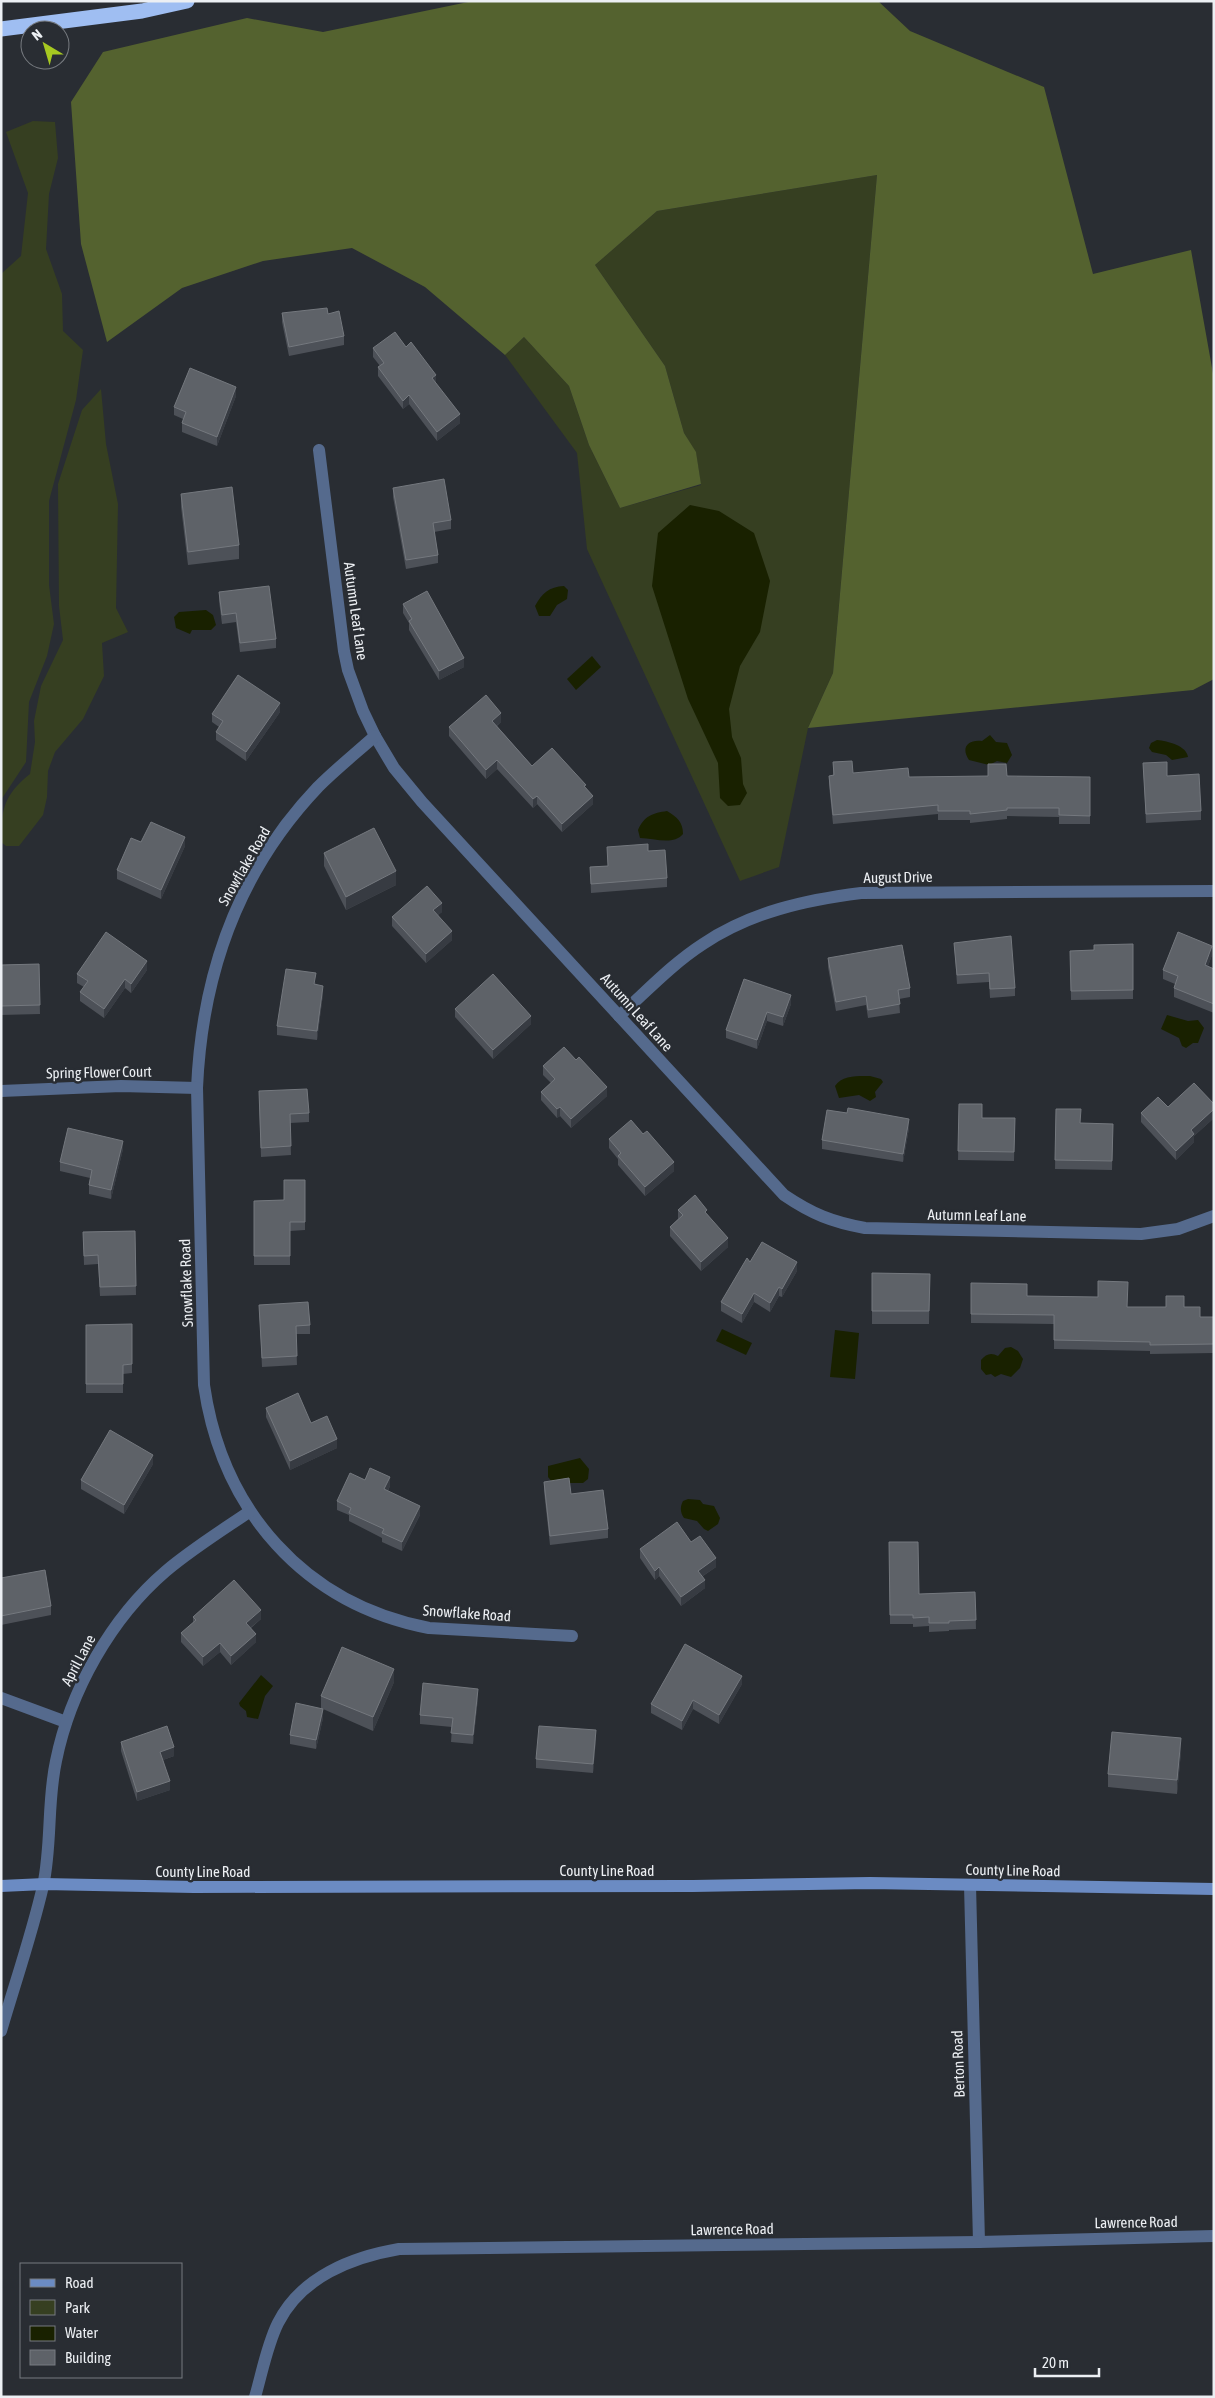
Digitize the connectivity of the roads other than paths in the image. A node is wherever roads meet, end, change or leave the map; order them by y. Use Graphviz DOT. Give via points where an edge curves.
graph roads {
  1 [pos="187,1"];
  2 [pos="1,29"];
  3 [pos="319,450"];
  4 [pos="375,736"];
  5 [pos="1214,891"];
  6 [pos="619,1016"];
  7 [pos="197,1088"];
  8 [pos="1,1091"];
  9 [pos="1214,1216"];
  10 [pos="249,1512"];
  11 [pos="572,1636"];
  12 [pos="1,1698"];
  13 [pos="66,1722"];
  14 [pos="44,1884"];
  15 [pos="970,1885"];
  16 [pos="1,1886"];
  17 [pos="1214,1890"];
  18 [pos="1,2031"];
  19 [pos="1214,2236"];
  20 [pos="979,2242"];
  21 [pos="255,2397"];
  1 -- 2 [label="highway"];
  3 -- 4 [label="street, Autumn Leaf Lane" via="344,651 362,711"];
  4 -- 6 [label="street, Autumn Leaf Lane" via="394,768 422,802"];
  4 -- 7 [label="street, Snowflake Road" via="340,766 298,810 248,885 224,940 208,991"];
  5 -- 6 [label="street, August Drive" via="861,893 817,899 753,917 703,944"];
  6 -- 9 [label="street, Autumn Leaf Lane" via="784,1195 808,1212 836,1223 885,1229 1141,1234 1178,1229"];
  7 -- 8 [label="street, Spring Flower Court" via="121,1086"];
  7 -- 10 [label="street, Snowflake Road" via="207,1410 219,1449"];
  10 -- 11 [label="street, Snowflake Road" via="291,1560 331,1591 359,1607 406,1624 429,1628"];
  10 -- 13 [label="street, April Lane" via="178,1562 136,1602 110,1634 93,1663"];
  12 -- 13 [label="street"];
  13 -- 14 [label="street, April Lane" via="55,1762"];
  14 -- 15 [label="main road, County Line Road" via="194,1887"];
  14 -- 16 [label="main road, County Line Road"];
  14 -- 18 [label="street, April Lane"];
  15 -- 17 [label="main road, County Line Road"];
  15 -- 20 [label="street, Berton Road"];
  19 -- 20 [label="street, Lawrence Road"];
  20 -- 21 [label="street, Lawrence Road" via="399,2249 371,2254 326,2274 290,2302 278,2324"];
}
